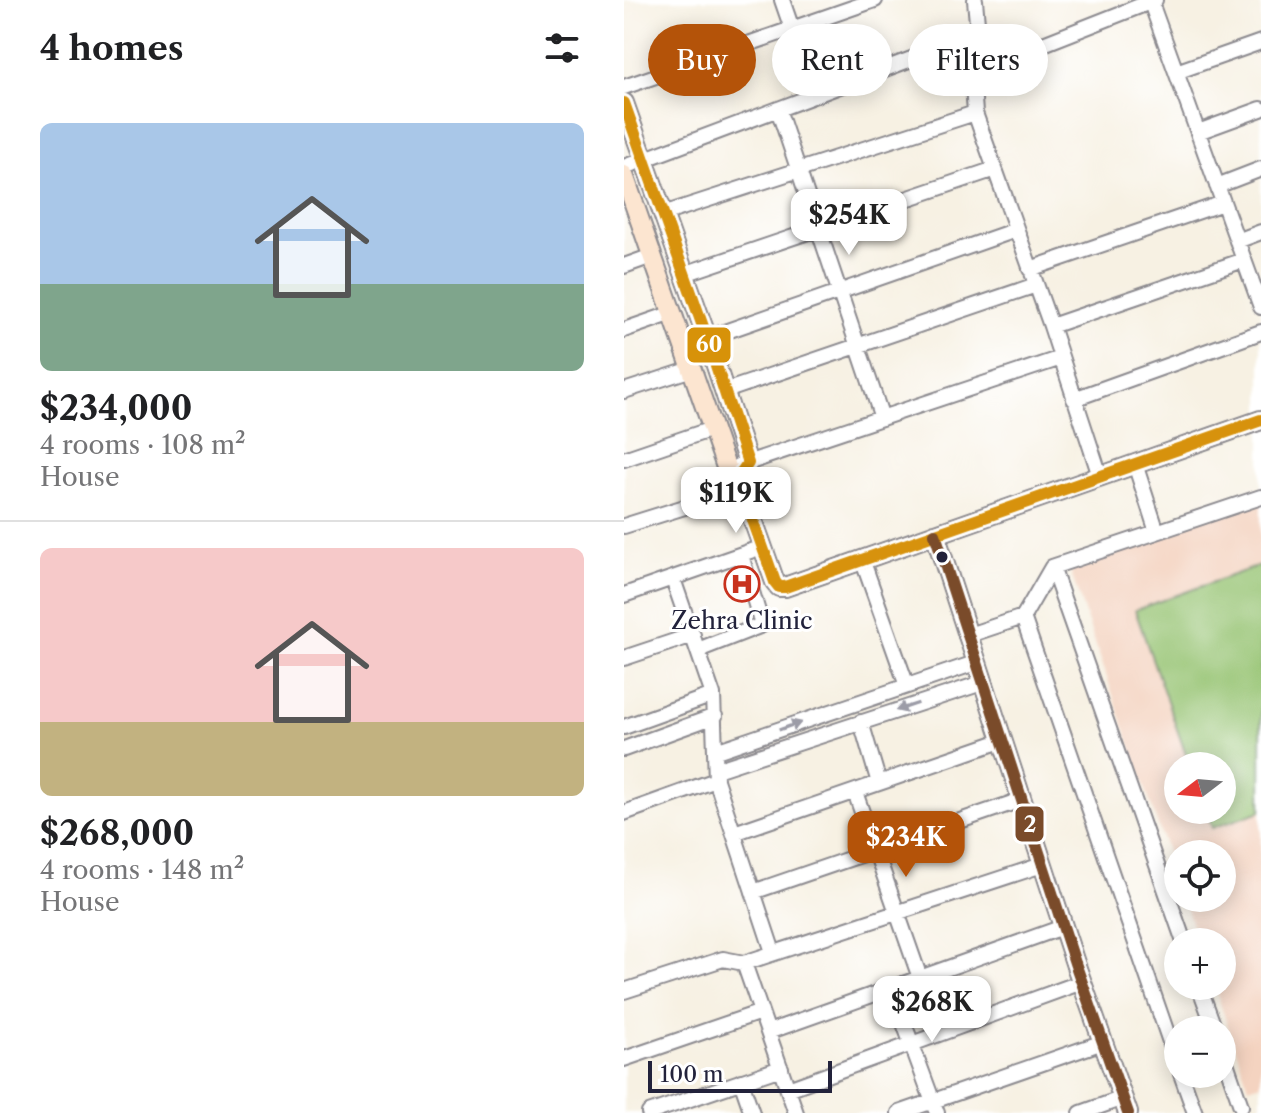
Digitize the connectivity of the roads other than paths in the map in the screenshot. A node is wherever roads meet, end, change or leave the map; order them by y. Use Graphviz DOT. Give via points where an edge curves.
graph roads {
  1 [pos="782,0"];
  2 [pos="875,0"];
  3 [pos="1152,0"];
  4 [pos="980,1"];
  5 [pos="790,24"];
  6 [pos="806,24"];
  7 [pos="979,24"];
  8 [pos="772,36"];
  9 [pos="1048,42"];
  10 [pos="1261,42"];
  11 [pos="908,60"];
  12 [pos="1176,72"];
  13 [pos="624,87"];
  14 [pos="974,96"];
  15 [pos="624,103"];
  16 [pos="778,109"];
  17 [pos="1261,109"];
  18 [pos="975,113"];
  19 [pos="1198,132"];
  20 [pos="643,160"];
  21 [pos="624,167"];
  22 [pos="995,169"];
  23 [pos="1261,169"];
  24 [pos="799,170"];
  25 [pos="626,185"];
  26 [pos="1217,186"];
  27 [pos="1223,203"];
  28 [pos="663,214"];
  29 [pos="820,229"];
  30 [pos="1016,230"];
  31 [pos="1261,232"];
  32 [pos="1237,241"];
  33 [pos="652,256"];
  34 [pos="1244,260"];
  35 [pos="624,266"];
  36 [pos="1030,269"];
  37 [pos="684,274"];
  38 [pos="1036,285"];
  39 [pos="841,291"];
  40 [pos="1260,299"];
  41 [pos="673,313"];
  42 [pos="1051,326"];
  43 [pos="624,330"];
  44 [pos="1261,332"];
  45 [pos="707,338"];
  46 [pos="858,346"];
  47 [pos="1061,358"];
  48 [pos="692,369"];
  49 [pos="624,391"];
  50 [pos="725,391"];
  51 [pos="1074,399"];
  52 [pos="882,418"];
  53 [pos="1261,420"];
  54 [pos="712,429"];
  55 [pos="624,459"];
  56 [pos="1135,464"];
  57 [pos="739,475"];
  58 [pos="1100,476"];
  59 [pos="1261,497"];
  60 [pos="624,526"];
  61 [pos="1157,532"];
  62 [pos="935,534"];
  63 [pos="762,547"];
  64 [pos="741,555"];
  65 [pos="862,559"];
  66 [pos="1052,567"];
  67 [pos="673,579"];
  68 [pos="624,595"];
  69 [pos="1023,617"];
  70 [pos="693,635"];
  71 [pos="966,636"];
  72 [pos="698,650"];
  73 [pos="624,658"];
  74 [pos="975,663"];
  75 [pos="982,683"];
  76 [pos="907,686"];
  77 [pos="713,695"];
  78 [pos="715,716"];
  79 [pos="861,722"];
  80 [pos="624,727"];
  81 [pos="1001,741"];
  82 [pos="624,749"];
  83 [pos="716,751"];
  84 [pos="716,775"];
  85 [pos="879,783"];
  86 [pos="855,792"];
  87 [pos="1021,800"];
  88 [pos="624,813"];
  89 [pos="734,833"];
  90 [pos="876,850"];
  91 [pos="1042,865"];
  92 [pos="753,892"];
  93 [pos="897,912"];
  94 [pos="1063,927"];
  95 [pos="1179,928"];
  96 [pos="773,952"];
  97 [pos="744,963"];
  98 [pos="920,978"];
  99 [pos="1082,982"];
  100 [pos="891,988"];
  101 [pos="624,991"];
  102 [pos="761,1012"];
  103 [pos="1164,1025"];
  104 [pos="768,1032"];
  105 [pos="1103,1042"];
  106 [pos="912,1044"];
  107 [pos="624,1059"];
  108 [pos="781,1068"];
  109 [pos="741,1081"];
  110 [pos="1186,1088"];
  111 [pos="1235,1088"];
  112 [pos="788,1089"];
  113 [pos="1125,1105"];
  114 [pos="1241,1106"];
  115 [pos="935,1107"];
  116 [pos="649,1113"];
  117 [pos="752,1113"];
  118 [pos="796,1113"];
  119 [pos="899,1113"];
  120 [pos="1081,1113"];
  121 [pos="1195,1113"];
  1 -- 5 [label="street"];
  2 -- 6 [label="street"];
  3 -- 9 [label="street"];
  3 -- 12 [label="street"];
  4 -- 7 [label="street"];
  8 -- 13 [label="street"];
  10 -- 12 [label="street"];
  11 -- 16 [label="street"];
  12 -- 19 [label="street"];
  14 -- 18 [label="street"];
  15 -- 20 [label="street"];
  16 -- 20 [label="street"];
  16 -- 24 [label="street"];
  17 -- 19 [label="street"];
  18 -- 22 [label="street"];
  18 -- 24 [label="street"];
  19 -- 26 [label="street"];
  20 -- 21 [label="street"];
  20 -- 28 [label="street"];
  22 -- 29 [label="street"];
  22 -- 30 [label="street"];
  23 -- 26 [label="street"];
  24 -- 28 [label="street"];
  24 -- 29 [label="street"];
  25 -- 33 [label="street"];
  26 -- 27 [label="street"];
  27 -- 32 [label="street"];
  27 -- 36 [label="street"];
  28 -- 37 [label="street"];
  29 -- 37 [label="street"];
  29 -- 39 [label="street"];
  30 -- 36 [label="street"];
  30 -- 39 [label="street"];
  31 -- 32 [label="street"];
  32 -- 34 [label="street"];
  33 -- 35 [label="street"];
  33 -- 41 [label="street"];
  34 -- 40 [label="street"];
  34 -- 42 [label="street"];
  36 -- 38 [label="street"];
  37 -- 45 [label="street"];
  38 -- 42 [label="street"];
  38 -- 46 [label="street"];
  39 -- 45 [label="street"];
  39 -- 46 [label="street"];
  41 -- 43 [label="street"];
  41 -- 48 [label="street"];
  42 -- 47 [label="street"];
  44 -- 51 [label="street"];
  45 -- 50 [label="street"];
  46 -- 50 [label="street"];
  46 -- 52 [label="street"];
  47 -- 51 [label="street"];
  47 -- 52 [label="street"];
  48 -- 49 [label="street"];
  48 -- 54 [label="street"];
  50 -- 57 [label="street"];
  51 -- 58 [label="street"];
  52 -- 57 [label="street"];
  53 -- 56 [label="street"];
  54 -- 55 [label="street"];
  54 -- 57 [label="street"];
  56 -- 58 [label="street"];
  56 -- 61 [label="street"];
  57 -- 60 [label="street"];
  57 -- 63 [label="street"];
  58 -- 62 [label="street"];
  59 -- 61 [label="street"];
  61 -- 66 [label="street"];
  62 -- 65 [label="street"];
  62 -- 71 [label="street"];
  63 -- 64 [label="street"];
  63 -- 65 [label="street" via="779,587"];
  64 -- 67 [label="street"];
  64 -- 72 [label="street" via="762,625"];
  65 -- 76 [label="street"];
  66 -- 69 [label="street"];
  66 -- 95 [label="street"];
  67 -- 68 [label="street"];
  67 -- 70 [label="street"];
  69 -- 71 [label="street"];
  69 -- 103 [label="street"];
  70 -- 72 [label="street"];
  70 -- 73 [label="street"];
  71 -- 74 [label="street"];
  72 -- 77 [label="street"];
  74 -- 75 [label="street"];
  74 -- 76 [label="street"];
  75 -- 79 [label="street, one-way"];
  75 -- 81 [label="street"];
  83 -- 76 [label="street, one-way"];
  77 -- 78 [label="street"];
  77 -- 80 [label="street"];
  78 -- 82 [label="street"];
  78 -- 83 [label="street"];
  79 -- 84 [label="street"];
  79 -- 85 [label="street"];
  81 -- 85 [label="street"];
  81 -- 87 [label="street"];
  83 -- 84 [label="street"];
  84 -- 88 [label="street"];
  84 -- 89 [label="street"];
  85 -- 86 [label="street"];
  86 -- 89 [label="street"];
  86 -- 90 [label="street"];
  87 -- 90 [label="street"];
  87 -- 91 [label="street"];
  89 -- 92 [label="street"];
  90 -- 92 [label="street"];
  90 -- 93 [label="street"];
  91 -- 93 [label="street"];
  91 -- 94 [label="street"];
  92 -- 96 [label="street"];
  93 -- 96 [label="street"];
  93 -- 98 [label="street"];
  94 -- 98 [label="street"];
  94 -- 99 [label="street"];
  96 -- 97 [label="street"];
  97 -- 101 [label="street" via="723,959"];
  97 -- 102 [label="street"];
  98 -- 100 [label="street"];
  99 -- 105 [label="street"];
  99 -- 106 [label="street"];
  100 -- 104 [label="street"];
  100 -- 106 [label="street"];
  102 -- 104 [label="street"];
  102 -- 107 [label="street"];
  104 -- 108 [label="street"];
  105 -- 113 [label="street"];
  105 -- 115 [label="street"];
  106 -- 112 [label="street"];
  106 -- 115 [label="street"];
  108 -- 109 [label="street"];
  108 -- 112 [label="street"];
  109 -- 116 [label="street"];
  109 -- 117 [label="street"];
  110 -- 121 [label="street"];
  111 -- 114 [label="street"];
  112 -- 118 [label="street"];
  113 -- 120 [label="street"];
  115 -- 119 [label="street"];
}
